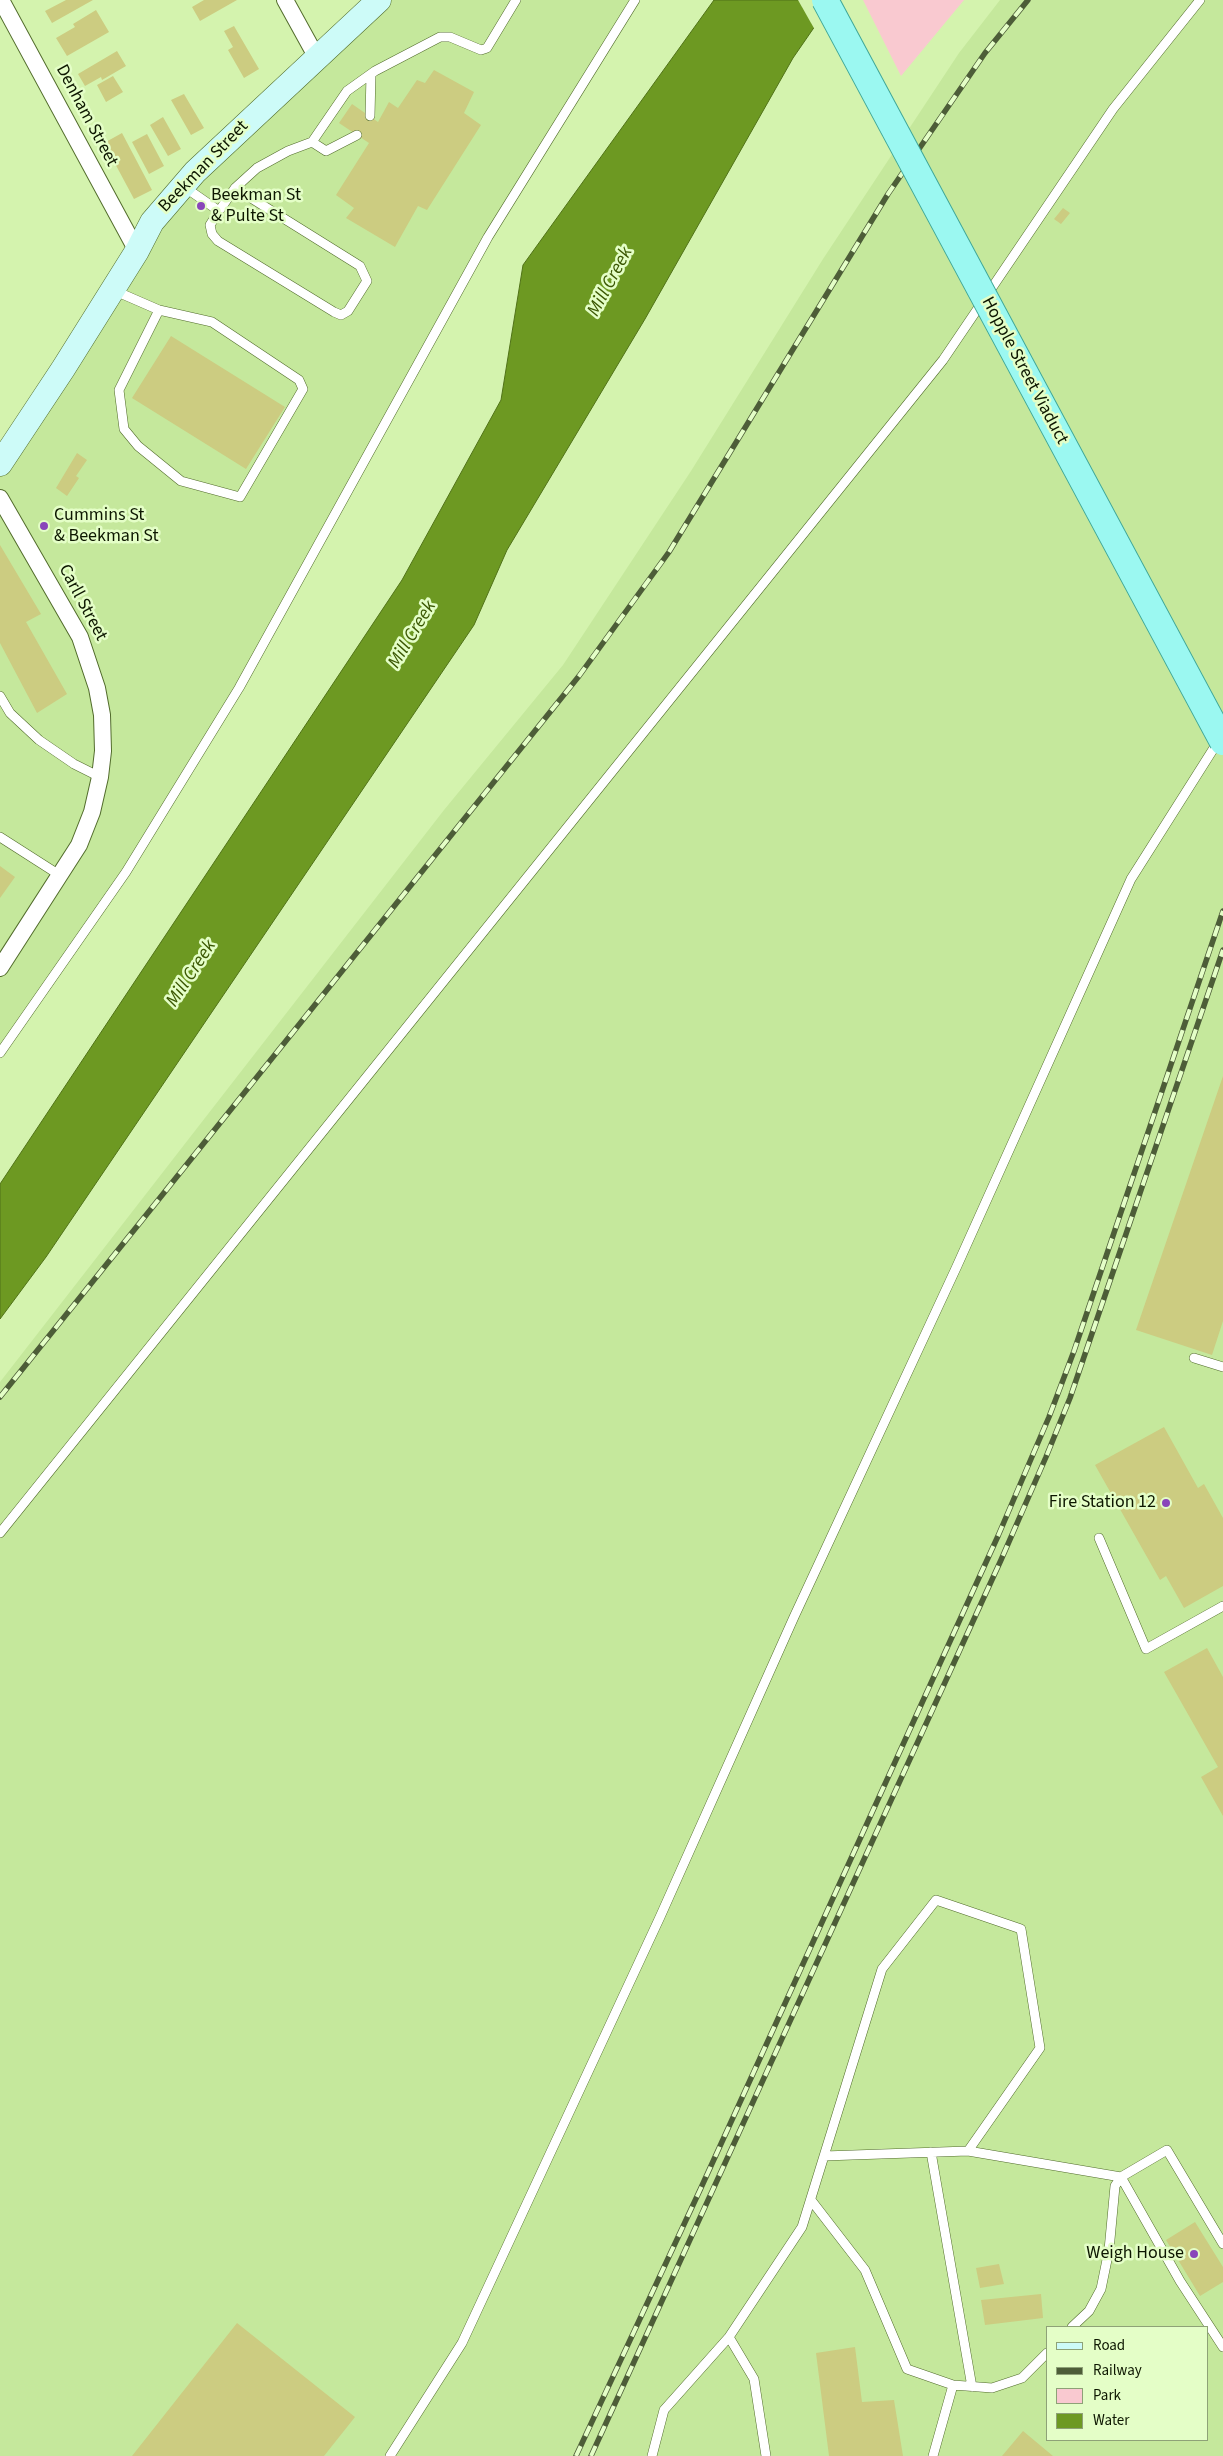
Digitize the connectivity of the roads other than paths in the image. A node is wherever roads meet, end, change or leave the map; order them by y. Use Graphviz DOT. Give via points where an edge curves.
graph roads {
  1 [pos="2,0"];
  2 [pos="285,0"];
  3 [pos="379,0"];
  4 [pos="516,0"];
  5 [pos="635,0"];
  6 [pos="825,0"];
  7 [pos="1200,0"];
  8 [pos="317,58"];
  9 [pos="371,74"];
  10 [pos="370,116"];
  11 [pos="357,135"];
  12 [pos="312,142"];
  13 [pos="182,186"];
  14 [pos="235,188"];
  15 [pos="219,211"];
  16 [pos="137,251"];
  17 [pos="113,290"];
  18 [pos="159,310"];
  19 [pos="0,464"];
  20 [pos="0,498"];
  21 [pos="0,696"];
  22 [pos="1223,734"];
  23 [pos="1223,742"];
  24 [pos="100,777"];
  25 [pos="0,837"];
  26 [pos="61,876"];
  27 [pos="0,968"];
  28 [pos="0,1053"];
  29 [pos="1194,1358"];
  30 [pos="1223,1367"];
  31 [pos="0,1533"];
  32 [pos="1099,1538"];
  33 [pos="1223,1606"];
  34 [pos="968,2150"];
  35 [pos="930,2152"];
  36 [pos="824,2156"];
  37 [pos="1120,2177"];
  38 [pos="810,2200"];
  39 [pos="1223,2244"];
  40 [pos="1073,2326"];
  41 [pos="729,2337"];
  42 [pos="1223,2347"];
  43 [pos="1046,2354"];
  44 [pos="953,2385"];
  45 [pos="972,2387"];
  46 [pos="390,2456"];
  47 [pos="652,2456"];
  48 [pos="766,2456"];
  49 [pos="933,2456"];
  1 -- 16 [label="street, Denham Street"];
  2 -- 8 [label="street"];
  3 -- 8 [label="main road, Beekman Street"];
  4 -- 9 [label="lane" via="487,48 481,50 450,37 440,37"];
  5 -- 28 [label="lane" via="488,237 239,688 126,872"];
  6 -- 23 [label="main road, Hopple Street Viaduct, bridge"];
  7 -- 31 [label="lane" via="1113,109 943,360"];
  8 -- 13 [label="main road, Beekman Street"];
  9 -- 10 [label="lane"];
  9 -- 12 [label="lane" via="347,91"];
  11 -- 12 [label="lane" via="326,151"];
  12 -- 14 [label="lane" via="257,168"];
  13 -- 15 [label="lane"];
  13 -- 16 [label="main road, Beekman Street" via="152,222"];
  14 -- 15 [label="lane"];
  14 -- 15 [label="lane" via="360,266 366,281 348,311 341,315 334,312 218,241 210,225"];
  16 -- 17 [label="main road, Beekman Street"];
  17 -- 18 [label="lane"];
  17 -- 19 [label="main road, Beekman Street"];
  18 -- 18 [label="lane" via="212,322 299,380 303,389 240,497 181,481 138,446 124,429 119,390"];
  20 -- 24 [label="street, Carll Street" via="80,637 90,662 100,706 103,751"];
  21 -- 24 [label="lane" via="10,713 39,740"];
  22 -- 46 [label="lane" via="1132,879 660,1917 462,2343"];
  24 -- 26 [label="street, Carll Street" via="92,812 79,845"];
  25 -- 26 [label="lane"];
  26 -- 27 [label="street, Carll Street"];
  29 -- 30 [label="lane"];
  32 -- 33 [label="lane" via="1146,1649"];
  34 -- 35 [label="lane"];
  34 -- 36 [label="lane" via="1040,2048 1020,1929 936,1900 882,1969"];
  34 -- 37 [label="lane"];
  35 -- 36 [label="lane"];
  35 -- 45 [label="lane"];
  36 -- 38 [label="lane"];
  37 -- 39 [label="lane" via="1167,2150"];
  37 -- 40 [label="lane" via="1115,2186 1109,2250 1101,2289 1089,2311"];
  37 -- 42 [label="lane" via="1180,2281"];
  38 -- 41 [label="lane" via="802,2228"];
  38 -- 44 [label="lane" via="865,2270 907,2369"];
  41 -- 47 [label="lane" via="664,2410"];
  41 -- 48 [label="lane" via="754,2379"];
  43 -- 45 [label="lane" via="1022,2378 992,2388"];
  44 -- 45 [label="lane"];
  44 -- 49 [label="lane"];
}
